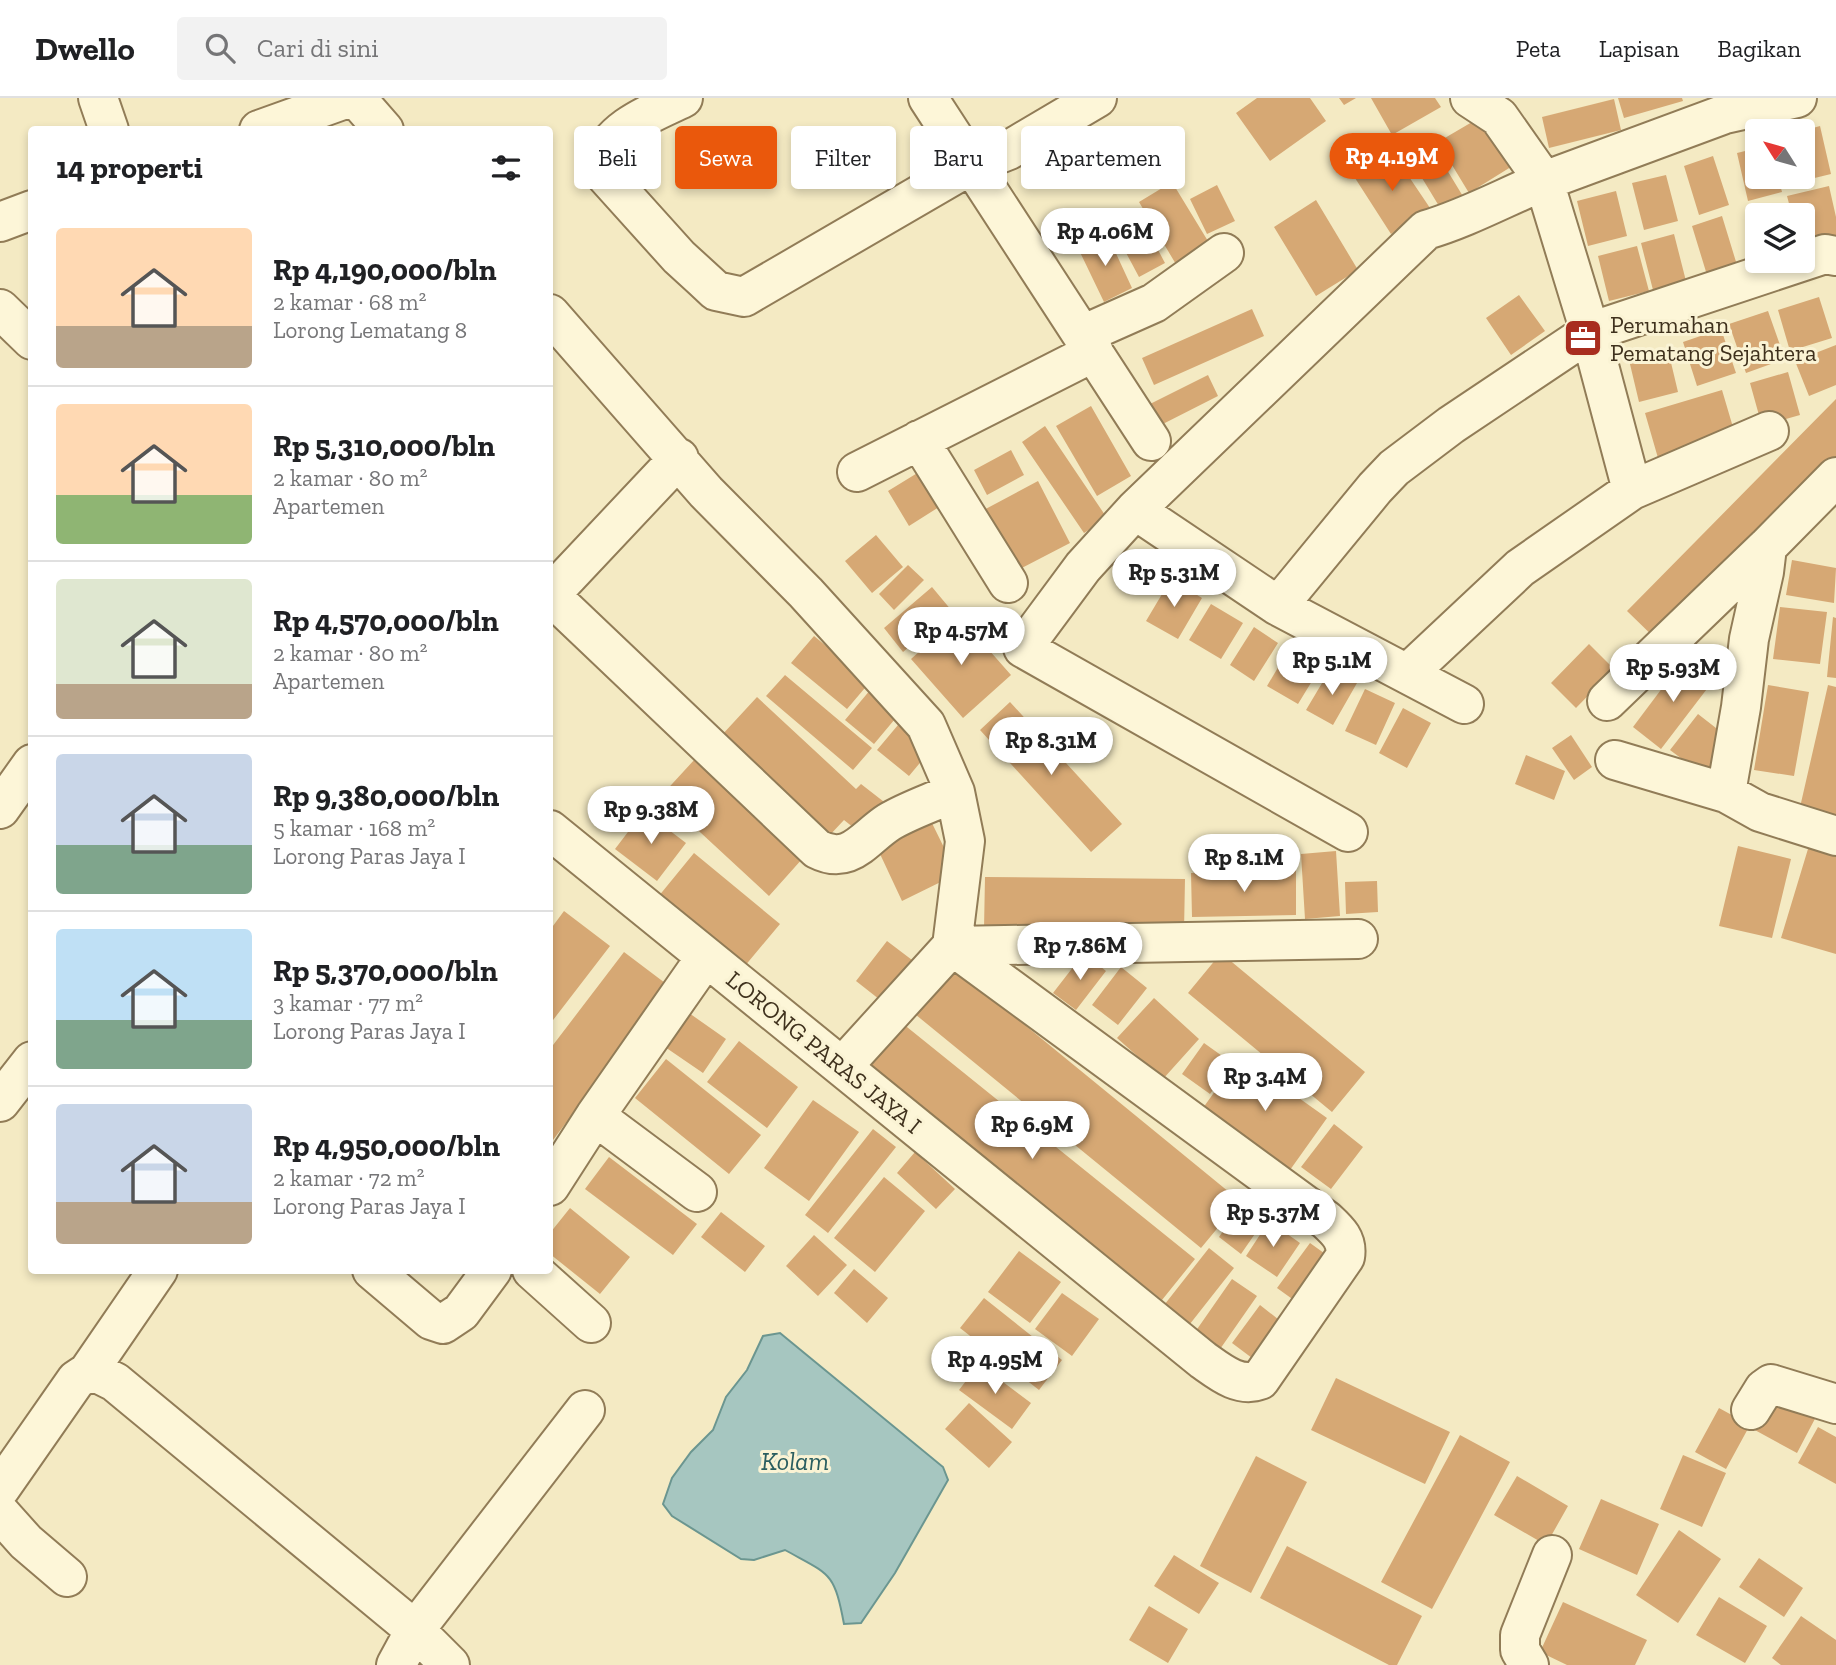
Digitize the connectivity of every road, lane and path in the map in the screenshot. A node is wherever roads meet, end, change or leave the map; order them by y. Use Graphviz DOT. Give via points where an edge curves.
graph roads {
  1 [pos="98,98"];
  2 [pos="348,98"];
  3 [pos="356,98"];
  4 [pos="683,98"];
  5 [pos="929,98"];
  6 [pos="1097,98"];
  7 [pos="1470,98"];
  8 [pos="1797,98"];
  9 [pos="108,126"];
  10 [pos="271,126"];
  11 [pos="380,126"];
  12 [pos="947,126"];
  13 [pos="1007,151"];
  14 [pos="1544,181"];
  15 [pos="930,189"];
  16 [pos="987,189"];
  17 [pos="28,212"];
  18 [pos="0,222"];
  19 [pos="1224,253"];
  20 [pos="1836,256"];
  21 [pos="0,309"];
  22 [pos="553,317"];
  23 [pos="1590,332"];
  24 [pos="28,336"];
  25 [pos="1088,343"];
  26 [pos="1769,431"];
  27 [pos="919,440"];
  28 [pos="1151,441"];
  29 [pos="679,458"];
  30 [pos="857,472"];
  31 [pos="1836,477"];
  32 [pos="1632,490"];
  33 [pos="1136,510"];
  34 [pos="1767,547"];
  35 [pos="1008,583"];
  36 [pos="553,592"];
  37 [pos="553,598"];
  38 [pos="1278,606"];
  39 [pos="1408,673"];
  40 [pos="1607,701"];
  41 [pos="1464,704"];
  42 [pos="1615,760"];
  43 [pos="28,770"];
  44 [pos="956,792"];
  45 [pos="1726,793"];
  46 [pos="0,808"];
  47 [pos="1348,832"];
  48 [pos="1836,836"];
  49 [pos="553,840"];
  50 [pos="1358,939"];
  51 [pos="952,946"];
  52 [pos="706,957"];
  53 [pos="28,1066"];
  54 [pos="842,1066"];
  55 [pos="0,1101"];
  56 [pos="595,1116"];
  57 [pos="553,1181"];
  58 [pos="697,1192"];
  59 [pos="155,1274"];
  60 [pos="377,1274"];
  61 [pos="489,1274"];
  62 [pos="537,1274"];
  63 [pos="591,1323"];
  64 [pos="88,1372"];
  65 [pos="1836,1404"];
  66 [pos="585,1410"];
  67 [pos="1751,1410"];
  68 [pos="0,1489"];
  69 [pos="0,1513"];
  70 [pos="1552,1555"];
  71 [pos="67,1577"];
  72 [pos="415,1630"];
  73 [pos="396,1665"];
  74 [pos="450,1665"];
  75 [pos="1529,1665"];
  1 -- 9 [label="street"];
  2 -- 10 [label="street"];
  3 -- 11 [label="street"];
  4 -- 15 [label="street" via="618,134 604,149 600,162 606,176 679,257 728,295 744,297"];
  5 -- 12 [label="street"];
  6 -- 13 [label="street"];
  7 -- 14 [label="street" via="1499,117"];
  8 -- 14 [label="street" via="1725,114"];
  14 -- 23 [label="street"];
  14 -- 33 [label="street" via="1426,230"];
  16 -- 25 [label="street"];
  17 -- 18 [label="street"];
  19 -- 25 [label="street"];
  20 -- 23 [label="street" via="1825,254"];
  21 -- 24 [label="street"];
  22 -- 29 [label="street"];
  23 -- 32 [label="street"];
  23 -- 38 [label="street" via="1394,468"];
  25 -- 27 [label="street"];
  25 -- 28 [label="street"];
  26 -- 32 [label="street"];
  27 -- 30 [label="street"];
  27 -- 35 [label="street"];
  29 -- 36 [label="street"];
  29 -- 44 [label="street" via="926,725"];
  31 -- 34 [label="street"];
  32 -- 39 [label="street" via="1520,568"];
  33 -- 38 [label="street"];
  33 -- 47 [label="street" via="1083,568 1023,648"];
  34 -- 40 [label="street"];
  34 -- 45 [label="street"];
  37 -- 44 [label="street" via="817,849 830,856 847,853 891,821"];
  38 -- 39 [label="street"];
  39 -- 41 [label="street"];
  42 -- 45 [label="street"];
  43 -- 46 [label="street"];
  44 -- 51 [label="street" via="965,841"];
  45 -- 48 [label="street" via="1760,812"];
  49 -- 52 [label="street, LORONG PARAS JAYA I"];
  50 -- 51 [label="street"];
  51 -- 54 [label="street"];
  51 -- 54 [label="street, LORONG PARAS JAYA I" via="1326,1220 1342,1237 1347,1246 1345,1257 1260,1380 1242,1383 1218,1371"];
  52 -- 54 [label="street, LORONG PARAS JAYA I"];
  52 -- 56 [label="street"];
  53 -- 55 [label="street"];
  56 -- 57 [label="street"];
  56 -- 58 [label="street"];
  59 -- 64 [label="street"];
  60 -- 61 [label="street" via="431,1320 443,1324 461,1312"];
  62 -- 63 [label="street"];
  64 -- 68 [label="street" via="76,1380"];
  64 -- 72 [label="street" via="115,1382"];
  65 -- 67 [label="street" via="1771,1384"];
  66 -- 72 [label="street"];
  69 -- 71 [label="street"];
  70 -- 75 [label="street" via="1520,1635 1520,1650"];
  72 -- 73 [label="street"];
  72 -- 74 [label="street"];
}
